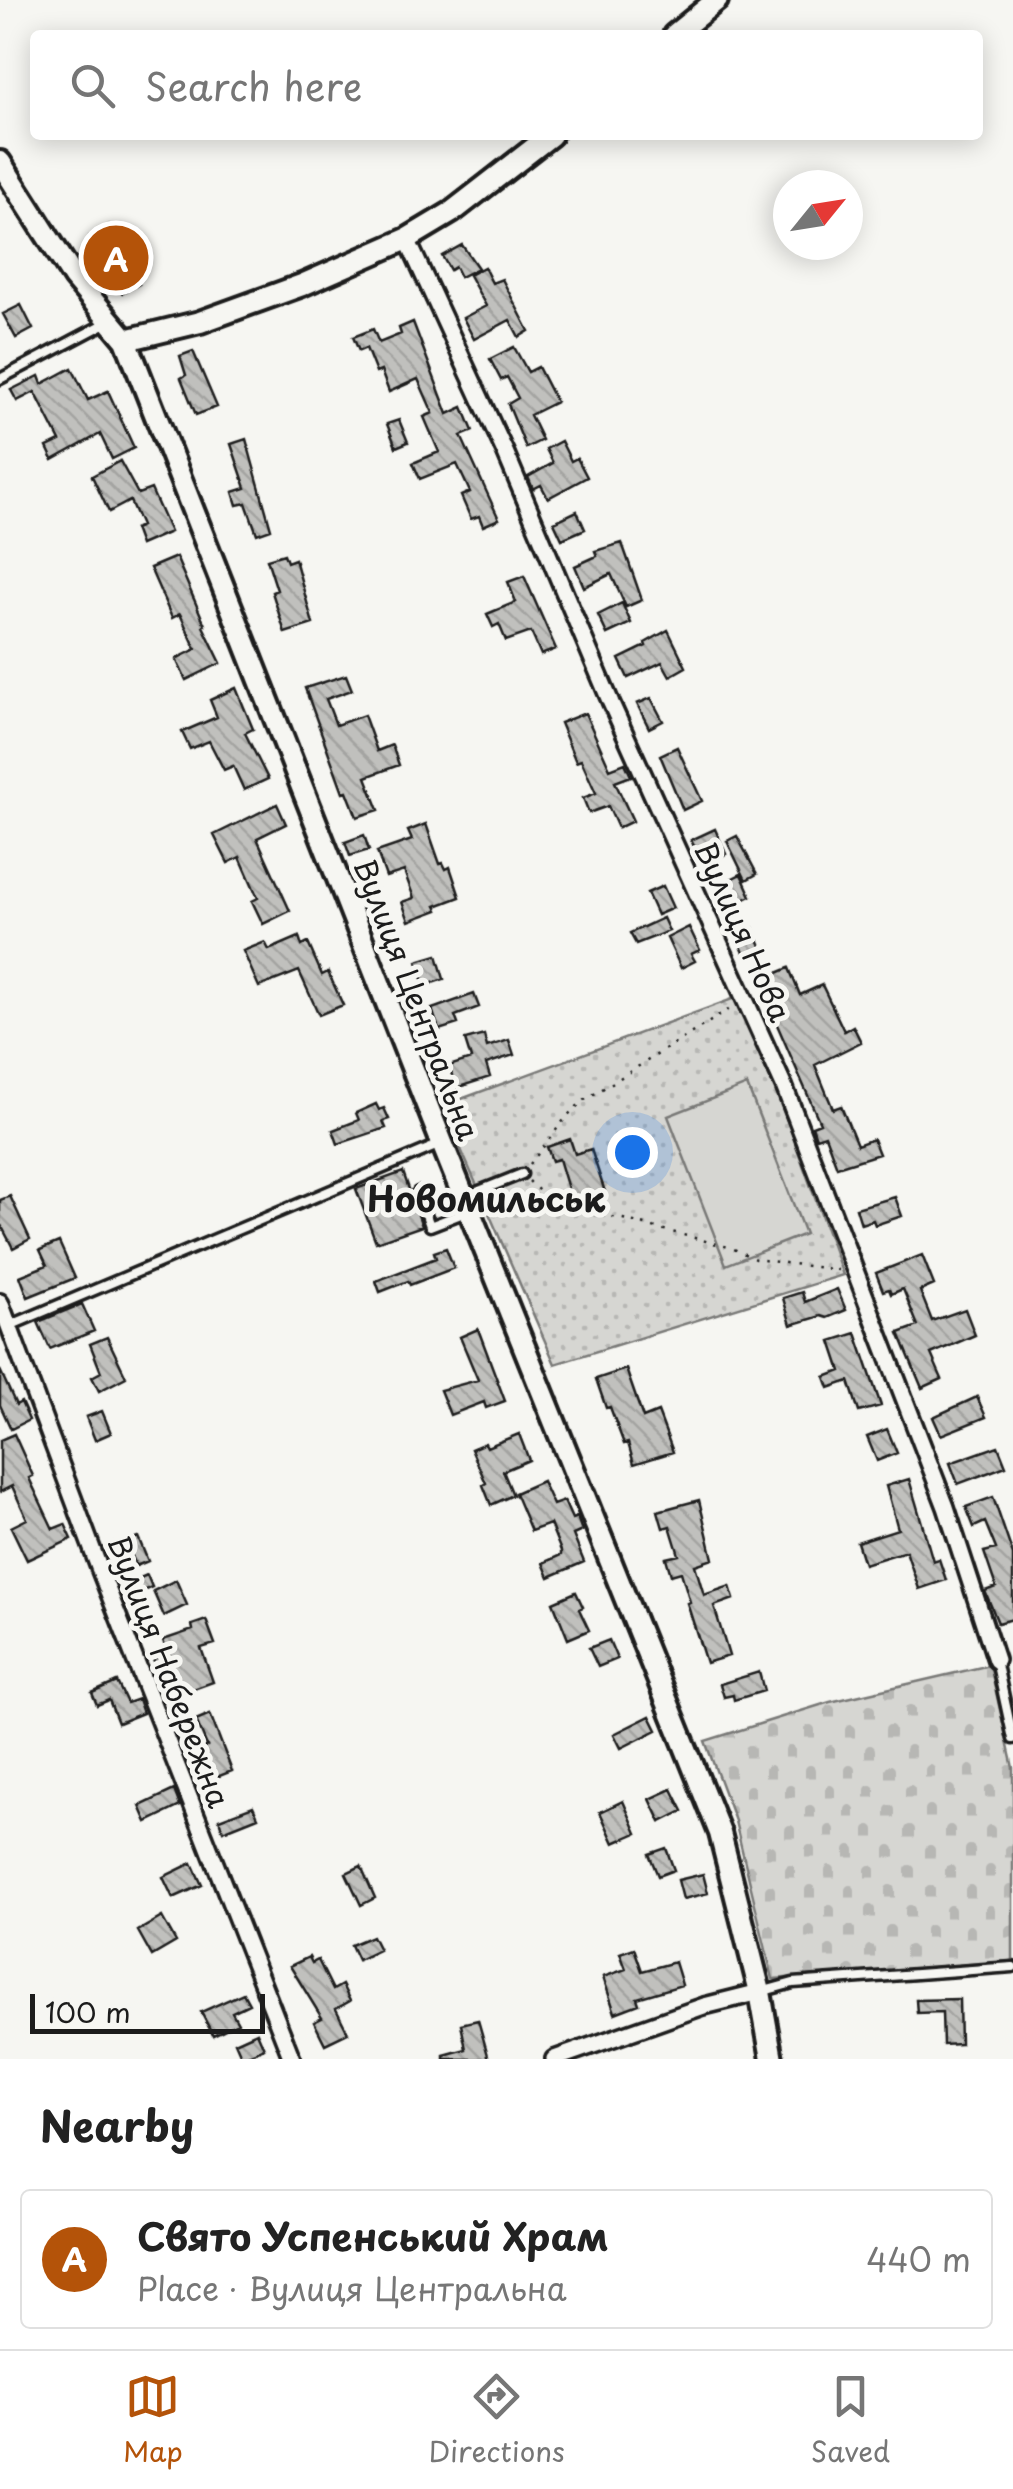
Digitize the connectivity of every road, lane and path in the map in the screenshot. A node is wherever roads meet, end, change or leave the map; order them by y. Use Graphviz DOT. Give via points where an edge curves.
graph roads {
  1 [pos="718,0"];
  2 [pos="680,30"];
  3 [pos="545,140"];
  4 [pos="0,162"];
  5 [pos="407,239"];
  6 [pos="108,322"];
  7 [pos="126,340"];
  8 [pos="0,379"];
  9 [pos="745,1000"];
  10 [pos="442,1143"];
  11 [pos="522,1174"];
  12 [pos="418,1192"];
  13 [pos="467,1203"];
  14 [pos="855,1272"];
  15 [pos="0,1302"];
  16 [pos="9,1326"];
  17 [pos="996,1660"];
  18 [pos="1013,1739"];
  19 [pos="1013,1967"];
  20 [pos="760,1992"];
  21 [pos="292,2059"];
  22 [pos="554,2059"];
  23 [pos="772,2059"];
  1 -- 2 [label="street"];
  3 -- 5 [label="street"];
  4 -- 6 [label="street, Вулиця Центральна"];
  5 -- 7 [label="street" via="200,322"];
  5 -- 9 [label="street, Вулиця Нова"];
  6 -- 7 [label="street, Вулиця Центральна"];
  6 -- 8 [label="lane"];
  7 -- 10 [label="street, Вулиця Центральна"];
  9 -- 11 [label="path" via="583,1102"];
  9 -- 14 [label="street, Вулиця Нова"];
  10 -- 13 [label="street, Вулиця Центральна"];
  10 -- 16 [label="lane"];
  11 -- 13 [label="lane"];
  11 -- 14 [label="path" via="554,1205 755,1259"];
  12 -- 13 [label="lane" via="430,1226"];
  13 -- 20 [label="street, Вулиця Центральна" via="714,1817"];
  14 -- 17 [label="street, Вулиця Нова" via="946,1507"];
  15 -- 16 [label="street, Вулиця Набережна"];
  16 -- 21 [label="street, Вулиця Набережна"];
  17 -- 18 [label="lane"];
  19 -- 20 [label="lane" via="794,1983"];
  20 -- 22 [label="street"];
  20 -- 23 [label="street, Вулиця Центральна"];
}
